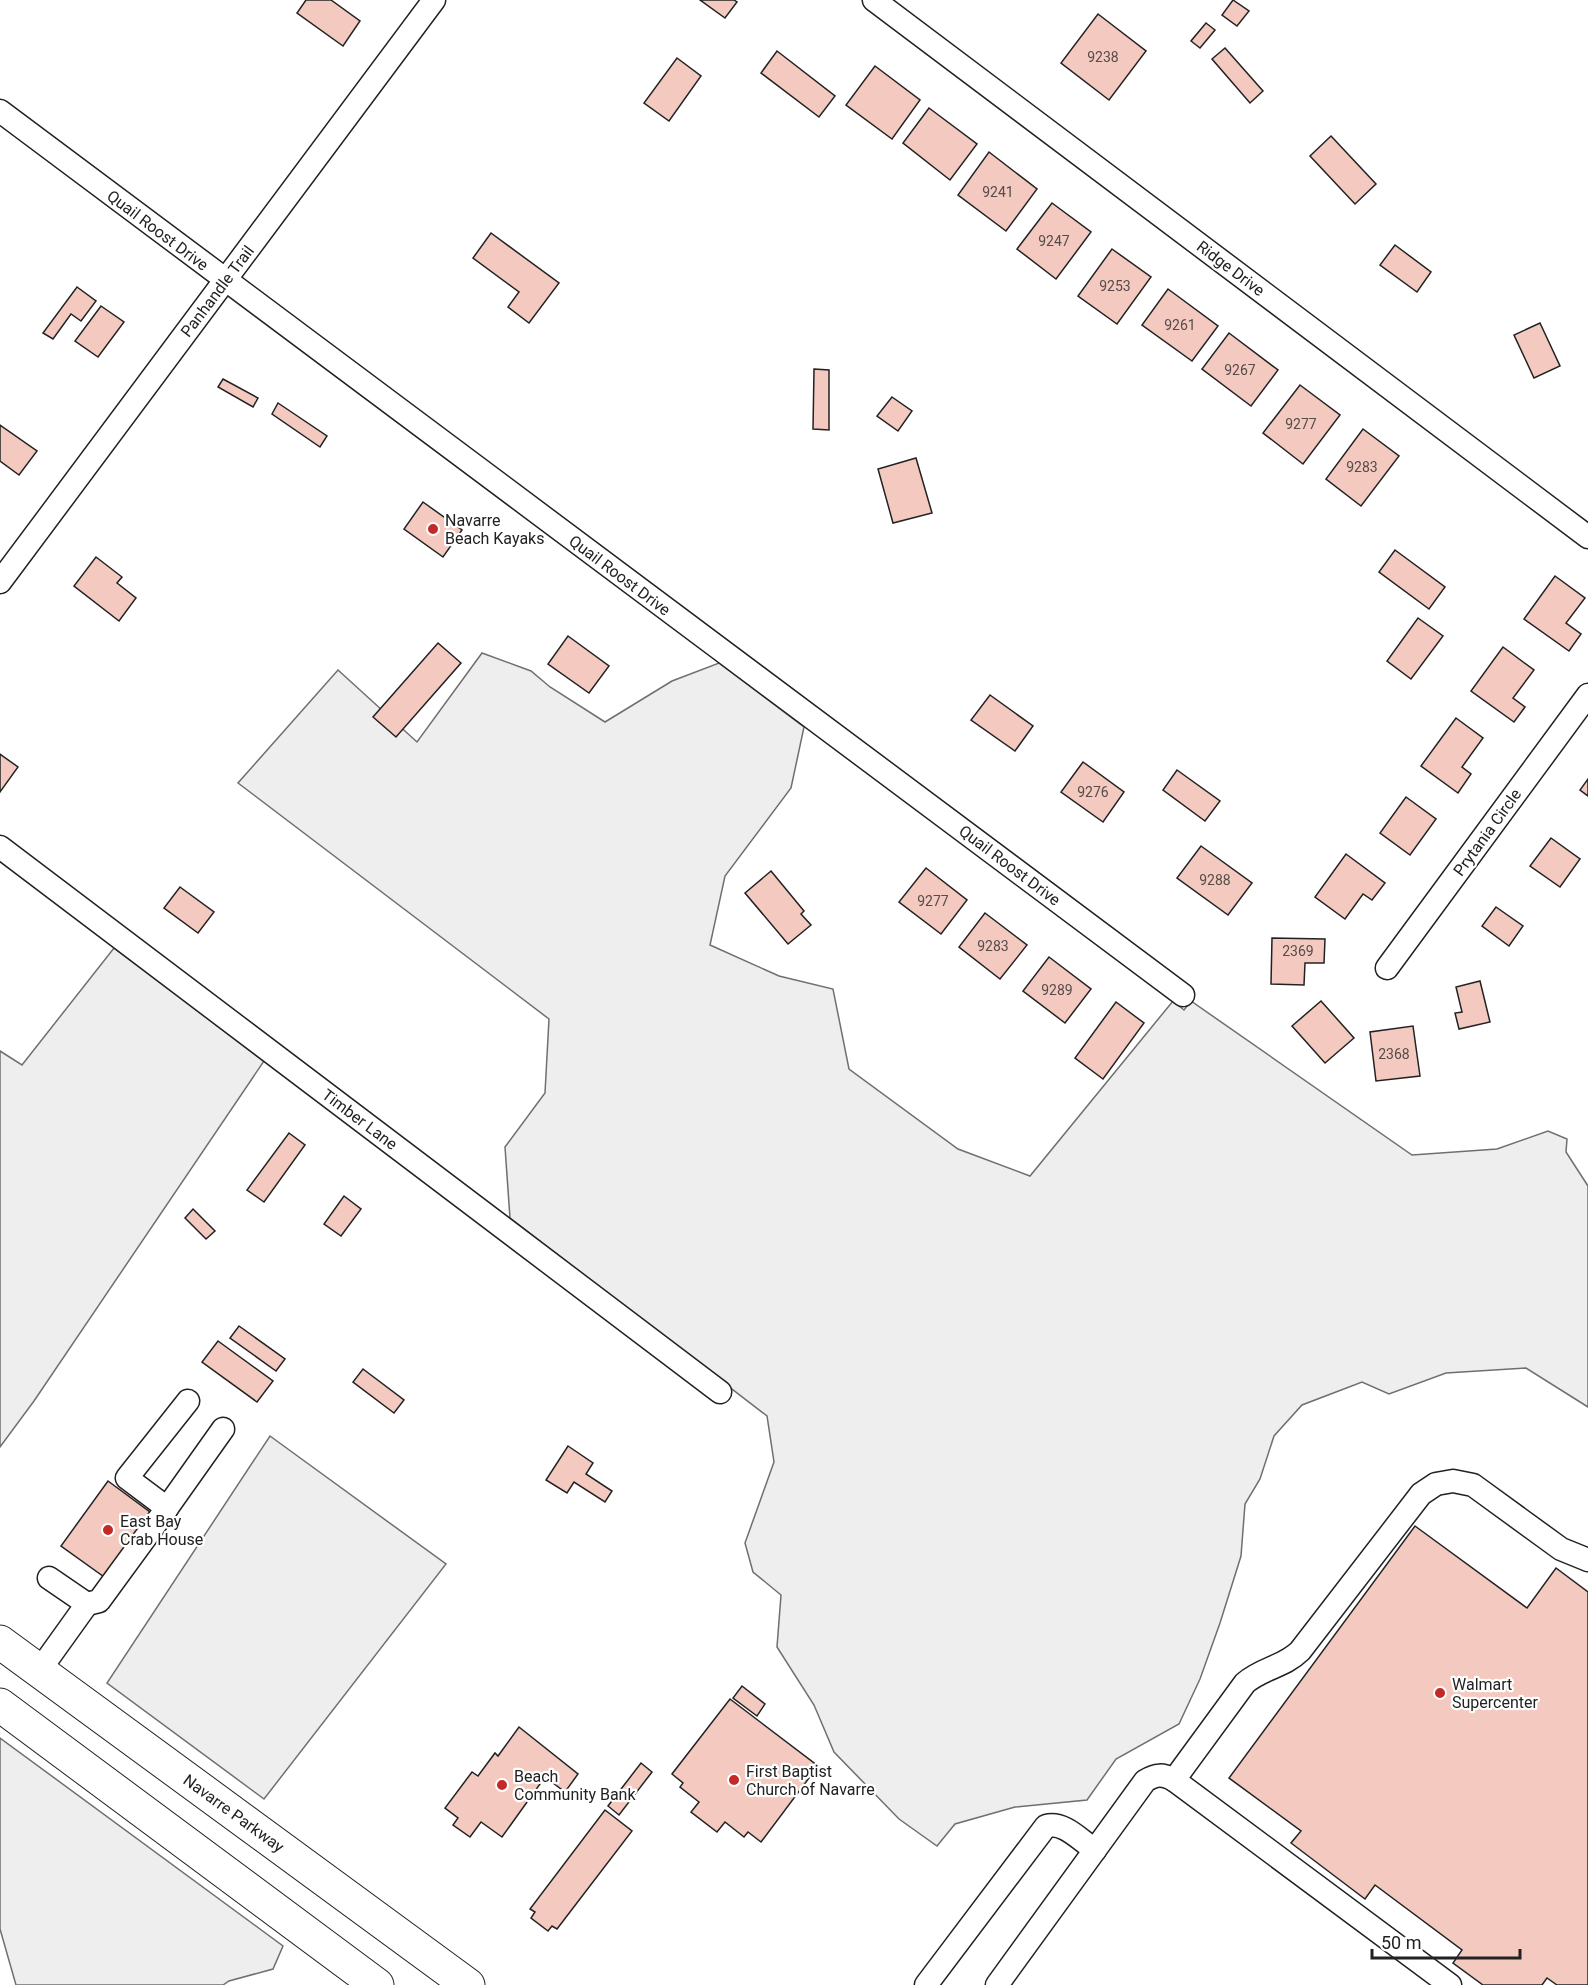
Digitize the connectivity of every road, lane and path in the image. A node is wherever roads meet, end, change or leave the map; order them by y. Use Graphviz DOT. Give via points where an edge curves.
graph roads {
  1 [pos="434,0"];
  2 [pos="874,0"];
  3 [pos="0,111"];
  4 [pos="224,280"];
  5 [pos="1588,537"];
  6 [pos="0,582"];
  7 [pos="1588,695"];
  8 [pos="0,847"];
  9 [pos="1387,968"];
  10 [pos="1183,995"];
  11 [pos="720,1392"];
  12 [pos="188,1401"];
  13 [pos="223,1429"];
  14 [pos="167,1508"];
  15 [pos="1588,1560"];
  16 [pos="49,1578"];
  17 [pos="87,1604"];
  18 [pos="0,1642"];
  19 [pos="39,1671"];
  20 [pos="0,1706"];
  21 [pos="1174,1780"];
  22 [pos="1095,1850"];
  23 [pos="377,1985"];
  24 [pos="468,1985"];
  25 [pos="926,1985"];
  26 [pos="997,1985"];
  27 [pos="1450,1985"];
  1 -- 4 [label="street, Panhandle Trail"];
  2 -- 5 [label="street, Ridge Drive"];
  3 -- 4 [label="street, Quail Roost Drive"];
  4 -- 6 [label="street, Panhandle Trail"];
  4 -- 10 [label="street, Quail Roost Drive"];
  7 -- 9 [label="street, Prytania Circle"];
  8 -- 11 [label="street, Timber Lane"];
  12 -- 14 [label="street" via="127,1478"];
  13 -- 14 [label="street"];
  14 -- 17 [label="street" via="99,1601"];
  15 -- 21 [label="street" via="1561,1549 1473,1485 1453,1481 1436,1484 1421,1494 1300,1651 1288,1663 1257,1673 1245,1683"];
  16 -- 17 [label="street"];
  17 -- 19 [label="street"];
  18 -- 19 [label="highway, Navarre Parkway"];
  19 -- 24 [label="highway, Navarre Parkway"];
  20 -- 23 [label="highway"];
  21 -- 22 [label="street" via="1154,1775 1145,1781"];
  21 -- 27 [label="street"];
  22 -- 25 [label="street" via="1062,1827 1047,1826"];
  22 -- 26 [label="street"];
}
